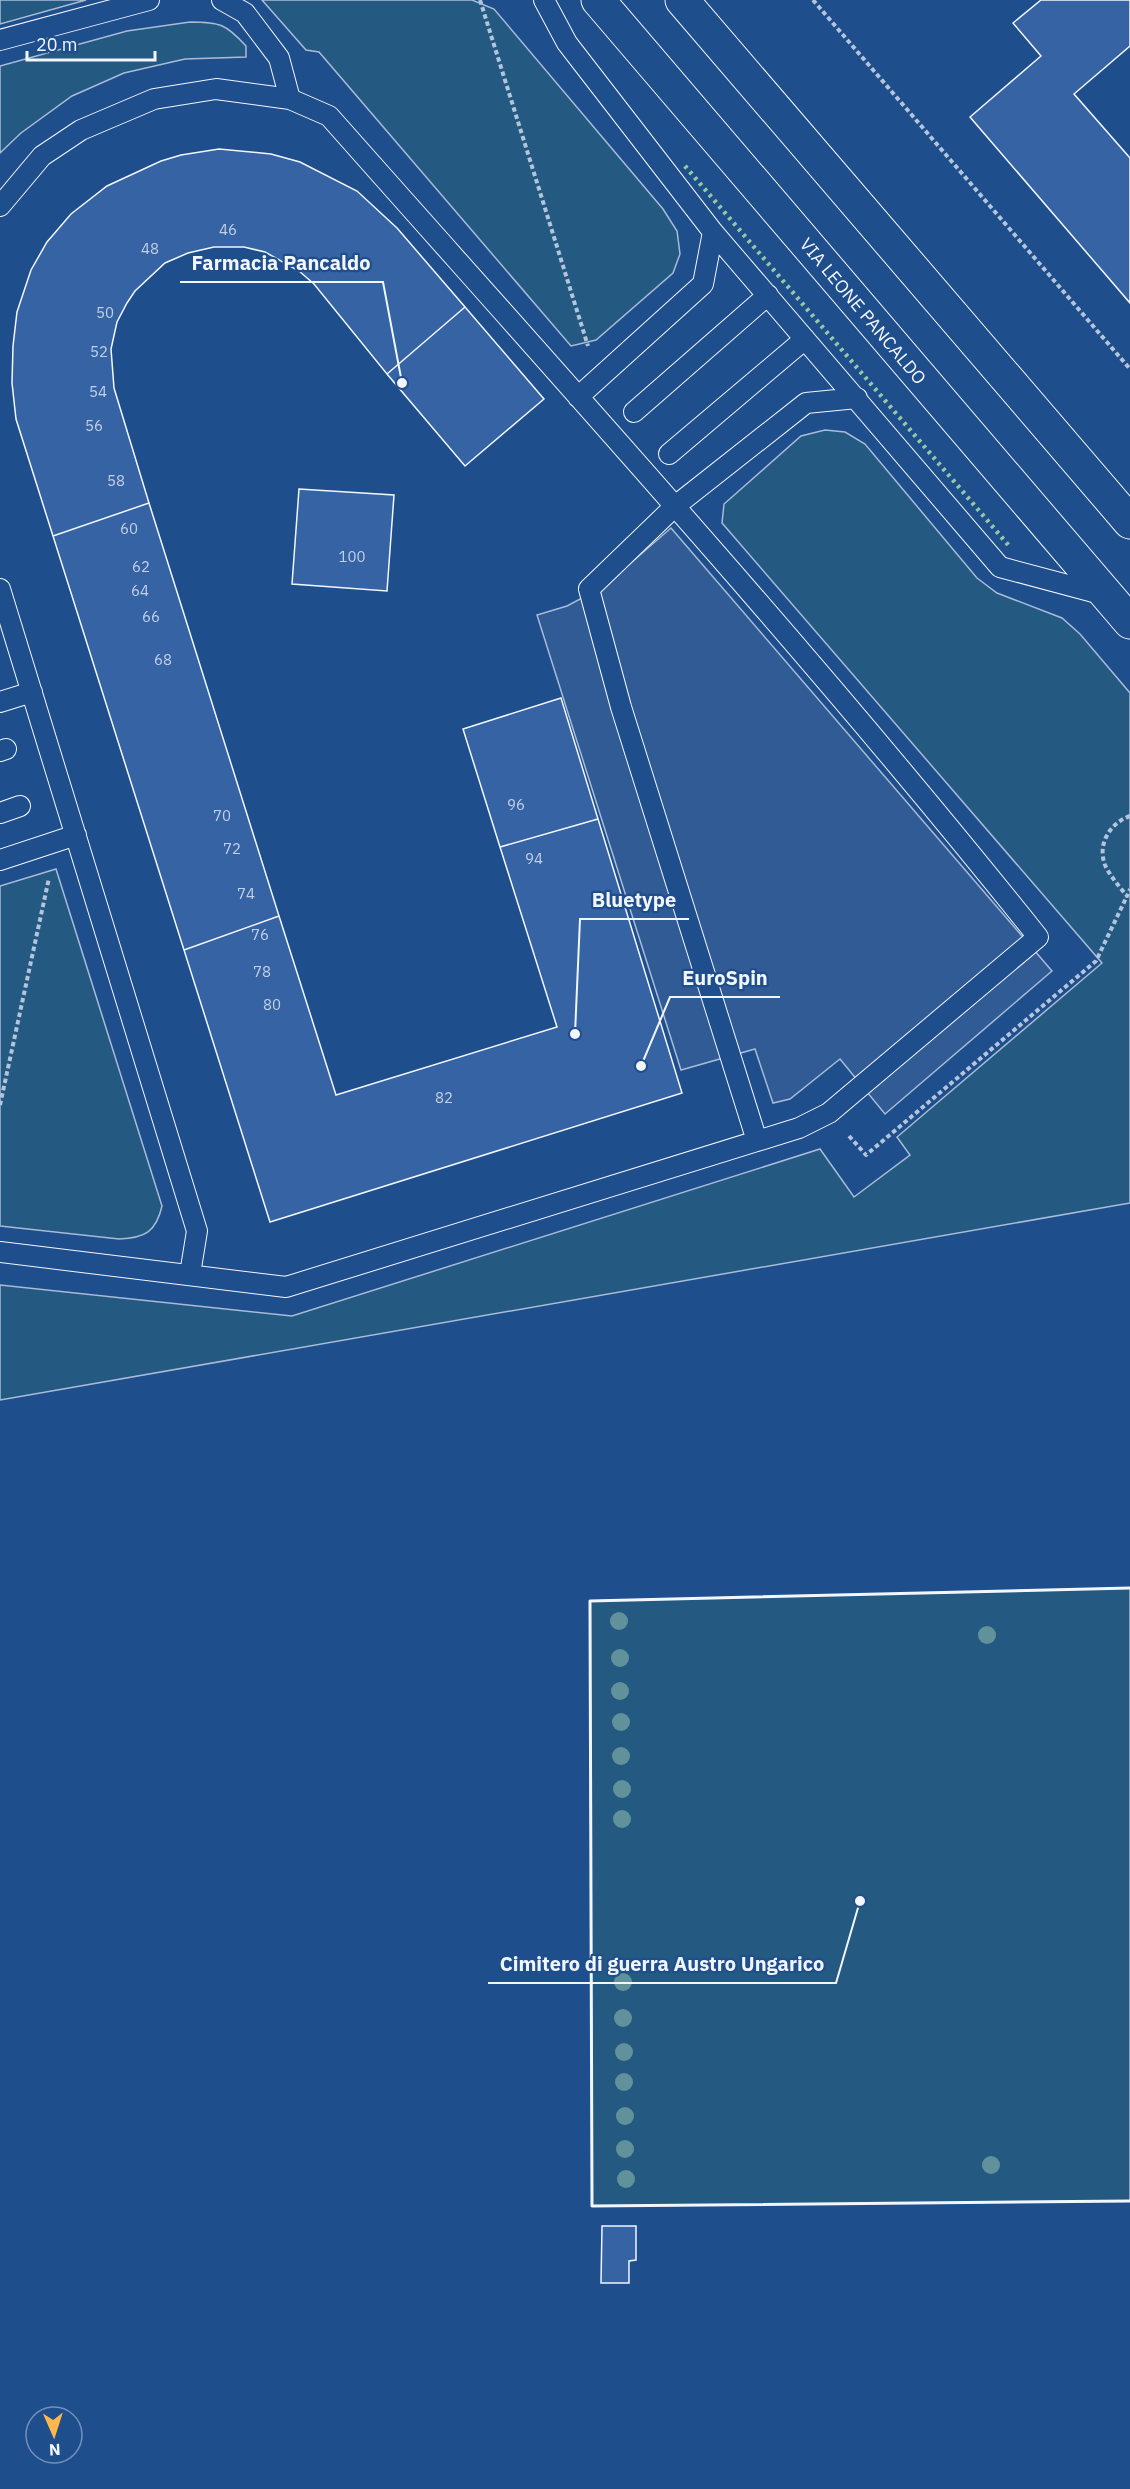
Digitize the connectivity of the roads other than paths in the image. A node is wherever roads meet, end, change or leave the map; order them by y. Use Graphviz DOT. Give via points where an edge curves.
graph roads {
  1 [pos="149,0"];
  2 [pos="222,0"];
  3 [pos="544,0"];
  4 [pos="598,0"];
  5 [pos="682,0"];
  6 [pos="0,40"];
  7 [pos="290,99"];
  8 [pos="0,206"];
  9 [pos="713,232"];
  10 [pos="768,295"];
  11 [pos="805,339"];
  12 [pos="578,397"];
  13 [pos="857,398"];
  14 [pos="634,412"];
  15 [pos="669,454"];
  16 [pos="674,507"];
  17 [pos="1130,522"];
  18 [pos="0,589"];
  19 [pos="1106,595"];
  20 [pos="1130,622"];
  21 [pos="32,692"];
  22 [pos="0,702"];
  23 [pos="20,806"];
  24 [pos="0,813"];
  25 [pos="76,835"];
  26 [pos="0,860"];
  27 [pos="757,1141"];
  28 [pos="0,1252"];
  29 [pos="190,1274"];
  1 -- 6 [label="lane"];
  2 -- 7 [label="lane" via="245,13 279,58"];
  3 -- 9 [label="lane" via="567,43"];
  4 -- 19 [label="main road, VIA LEONE PANCALDO"];
  5 -- 17 [label="main road"];
  7 -- 8 [label="lane" via="216,89 154,99 81,130 42,156"];
  7 -- 12 [label="lane" via="329,116"];
  9 -- 10 [label="lane"];
  9 -- 12 [label="lane" via="703,284"];
  10 -- 11 [label="lane"];
  10 -- 14 [label="lane"];
  11 -- 13 [label="lane"];
  11 -- 15 [label="lane"];
  12 -- 16 [label="lane"];
  13 -- 16 [label="lane" via="806,403"];
  13 -- 19 [label="lane" via="1000,567"];
  16 -- 27 [label="lane" via="589,590 621,707"];
  16 -- 27 [label="lane" via="826,680 1038,937 829,1113 799,1128"];
  18 -- 21 [label="lane"];
  19 -- 20 [label="main road, VIA LEONE PANCALDO"];
  21 -- 22 [label="lane"];
  21 -- 25 [label="lane"];
  23 -- 24 [label="lane"];
  25 -- 26 [label="lane"];
  25 -- 29 [label="lane" via="197,1231"];
  27 -- 29 [label="lane" via="286,1287"];
  28 -- 29 [label="lane"];
}
